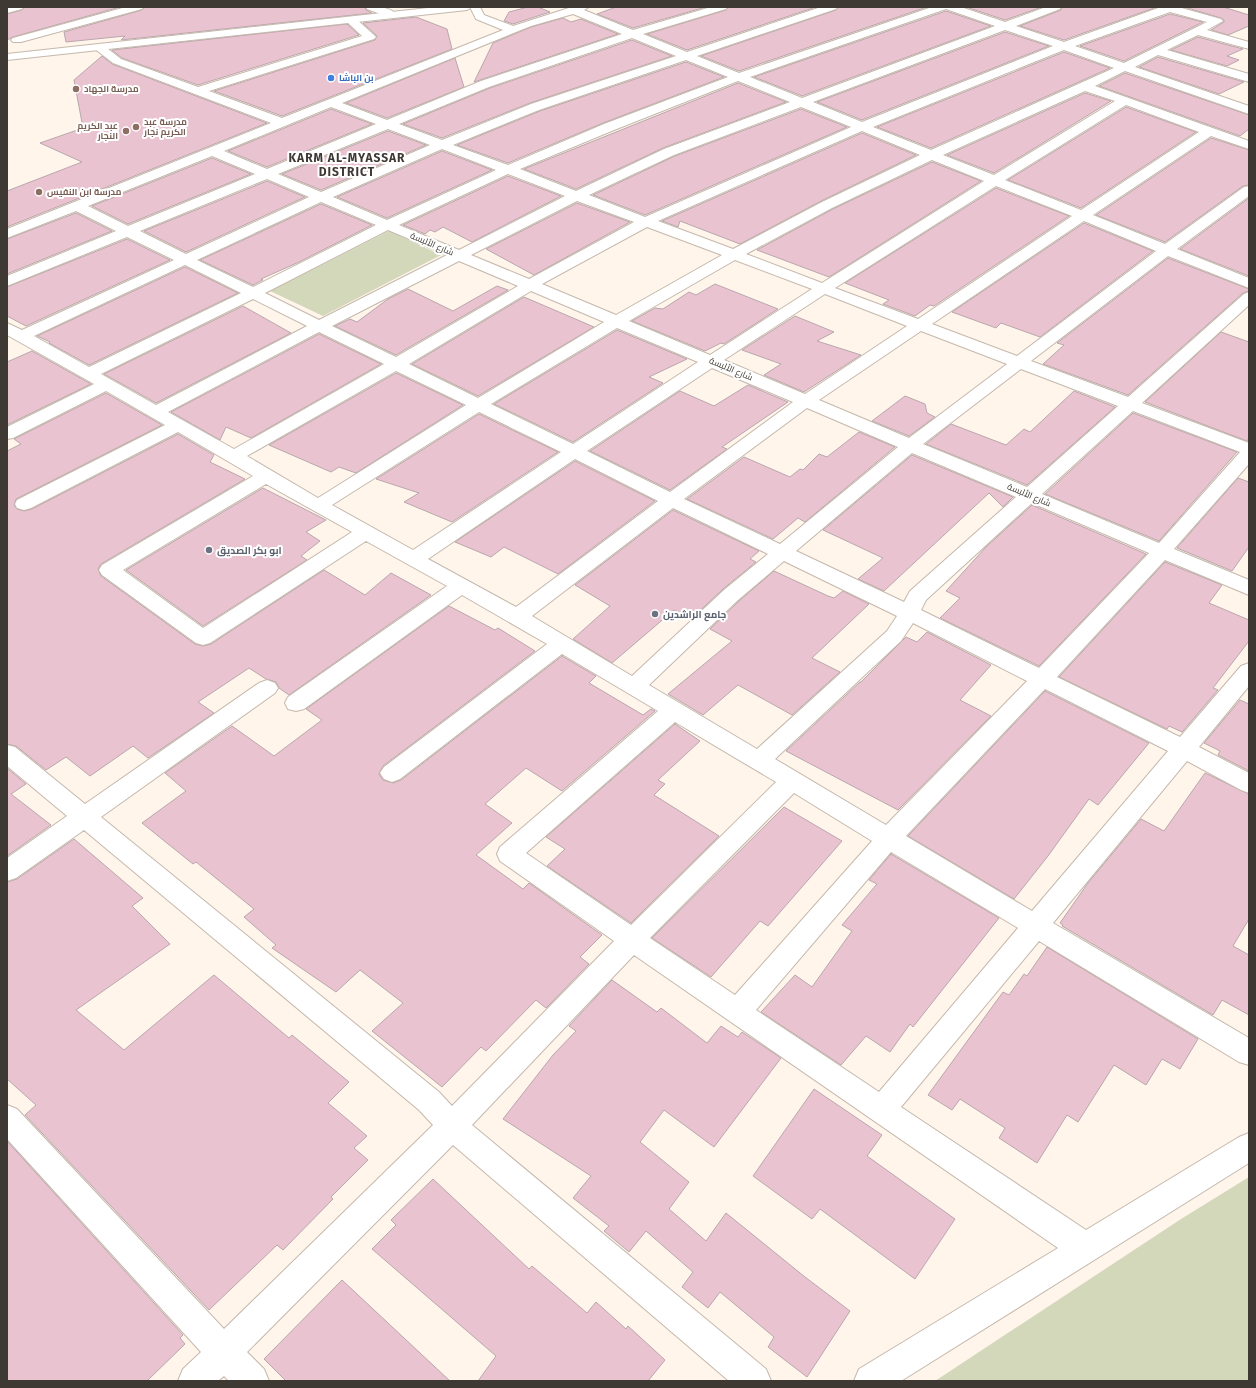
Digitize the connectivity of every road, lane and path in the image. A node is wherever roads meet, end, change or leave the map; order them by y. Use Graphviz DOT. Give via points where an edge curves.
graph roads {
  1 [pos="18,7"];
  2 [pos="138,7"];
  3 [pos="371,7"];
  4 [pos="467,7"];
  5 [pos="475,7"];
  6 [pos="722,7"];
  7 [pos="832,7"];
  8 [pos="943,7"];
  9 [pos="950,7"];
  10 [pos="1056,7"];
  11 [pos="1168,8"];
  12 [pos="579,9"];
  13 [pos="7,10"];
  14 [pos="392,15"];
  15 [pos="351,20"];
  16 [pos="1006,26"];
  17 [pos="513,30"];
  18 [pos="1198,31"];
  19 [pos="633,34"];
  20 [pos="12,38"];
  21 [pos="1064,46"];
  22 [pos="1249,46"];
  23 [pos="99,47"];
  24 [pos="1157,51"];
  25 [pos="36,54"];
  26 [pos="685,56"];
  27 [pos="7,57"];
  28 [pos="1124,68"];
  29 [pos="738,77"];
  30 [pos="1249,78"];
  31 [pos="1084,86"];
  32 [pos="198,92"];
  33 [pos="1124,101"];
  34 [pos="331,103"];
  35 [pos="803,103"];
  36 [pos="1247,107"];
  37 [pos="283,123"];
  38 [pos="1213,124"];
  39 [pos="387,125"];
  40 [pos="861,127"];
  41 [pos="441,145"];
  42 [pos="1249,145"];
  43 [pos="212,151"];
  44 [pos="930,154"];
  45 [pos="507,170"];
  46 [pos="266,174"];
  47 [pos="993,180"];
  48 [pos="1249,190"];
  49 [pos="576,196"];
  50 [pos="321,197"];
  51 [pos="77,206"];
  52 [pos="1082,216"];
  53 [pos="645,222"];
  54 [pos="387,225"];
  55 [pos="128,231"];
  56 [pos="7,234"];
  57 [pos="1166,250"];
  58 [pos="459,255"];
  59 [pos="734,255"];
  60 [pos="186,260"];
  61 [pos="7,281"];
  62 [pos="1249,283"];
  63 [pos="530,285"];
  64 [pos="823,289"];
  65 [pos="254,294"];
  66 [pos="1249,297"];
  67 [pos="617,321"];
  68 [pos="920,325"];
  69 [pos="319,326"];
  70 [pos="14,332"];
  71 [pos="710,360"];
  72 [pos="1018,362"];
  73 [pos="396,364"];
  74 [pos="88,374"];
  75 [pos="107,384"];
  76 [pos="806,401"];
  77 [pos="478,404"];
  78 [pos="1129,404"];
  79 [pos="155,412"];
  80 [pos="178,425"];
  81 [pos="7,434"];
  82 [pos="911,445"];
  83 [pos="1249,449"];
  84 [pos="572,451"];
  85 [pos="1249,453"];
  86 [pos="234,456"];
  87 [pos="266,476"];
  88 [pos="1030,496"];
  89 [pos="671,500"];
  90 [pos="24,504"];
  91 [pos="320,505"];
  92 [pos="366,532"];
  93 [pos="1162,551"];
  94 [pos="782,553"];
  95 [pos="414,559"];
  96 [pos="462,586"];
  97 [pos="1249,588"];
  98 [pos="909,613"];
  99 [pos="517,617"];
  100 [pos="561,644"];
  101 [pos="1249,671"];
  102 [pos="1042,680"];
  103 [pos="634,687"];
  104 [pos="267,688"];
  105 [pos="296,703"];
  106 [pos="673,711"];
  107 [pos="1184,749"];
  108 [pos="7,753"];
  109 [pos="758,761"];
  110 [pos="392,772"];
  111 [pos="792,781"];
  112 [pos="1249,784"];
  113 [pos="84,817"];
  114 [pos="889,838"];
  115 [pos="7,871"];
  116 [pos="1035,925"];
  117 [pos="632,940"];
  118 [pos="738,1011"];
  119 [pos="1249,1053"];
  120 [pos="882,1109"];
  121 [pos="7,1118"];
  122 [pos="452,1126"];
  123 [pos="1249,1147"];
  124 [pos="1085,1248"];
  125 [pos="223,1352"];
  126 [pos="195,1381"];
  127 [pos="252,1381"];
  128 [pos="754,1381"];
  129 [pos="871,1381"];
  1 -- 13 [label="street"];
  2 -- 20 [label="street"];
  3 -- 14 [label="street"];
  4 -- 14 [label="street"];
  5 -- 17 [label="street" via="480,17"];
  6 -- 19 [label="street"];
  7 -- 26 [label="street"];
  8 -- 29 [label="street"];
  9 -- 16 [label="street"];
  10 -- 16 [label="street"];
  11 -- 18 [label="street" via="1217,21"];
  11 -- 21 [label="street"];
  12 -- 17 [label="street"];
  12 -- 19 [label="street"];
  14 -- 15 [label="street"];
  15 -- 23 [label="street"];
  15 -- 32 [label="street" via="370,37"];
  16 -- 21 [label="street"];
  16 -- 35 [label="street"];
  17 -- 34 [label="street"];
  18 -- 22 [label="street"];
  18 -- 24 [label="street"];
  19 -- 26 [label="street"];
  19 -- 39 [label="street" via="485,84"];
  20 -- 25 [label="street"];
  21 -- 28 [label="street"];
  21 -- 40 [label="street"];
  23 -- 25 [label="street"];
  23 -- 32 [label="street" via="117,61"];
  24 -- 28 [label="street"];
  24 -- 30 [label="street"];
  25 -- 27 [label="street"];
  26 -- 29 [label="street"];
  26 -- 41 [label="street" via="535,107"];
  28 -- 31 [label="street"];
  28 -- 36 [label="street"];
  29 -- 35 [label="street"];
  29 -- 45 [label="street" via="610,126"];
  31 -- 33 [label="street"];
  31 -- 44 [label="street"];
  32 -- 37 [label="street"];
  33 -- 38 [label="street"];
  33 -- 47 [label="street"];
  34 -- 37 [label="street"];
  34 -- 39 [label="street"];
  35 -- 40 [label="street"];
  35 -- 49 [label="street" via="669,152"];
  36 -- 38 [label="street"];
  37 -- 43 [label="street"];
  38 -- 42 [label="street"];
  38 -- 52 [label="street"];
  39 -- 41 [label="street"];
  39 -- 46 [label="street"];
  40 -- 44 [label="street"];
  40 -- 53 [label="street"];
  41 -- 45 [label="street"];
  41 -- 50 [label="street"];
  43 -- 46 [label="street, شارع الألبسة"];
  43 -- 51 [label="street"];
  44 -- 47 [label="street"];
  44 -- 59 [label="street"];
  45 -- 49 [label="street"];
  45 -- 54 [label="street"];
  46 -- 50 [label="street, شارع الألبسة"];
  46 -- 55 [label="street"];
  47 -- 52 [label="street"];
  47 -- 64 [label="street"];
  48 -- 57 [label="street"];
  49 -- 53 [label="street"];
  49 -- 58 [label="street"];
  50 -- 54 [label="street, شارع الألبسة"];
  50 -- 60 [label="street"];
  51 -- 55 [label="street"];
  51 -- 56 [label="street"];
  52 -- 57 [label="street"];
  52 -- 68 [label="street"];
  53 -- 59 [label="street"];
  53 -- 63 [label="street"];
  54 -- 58 [label="street, شارع الألبسة"];
  54 -- 65 [label="street"];
  55 -- 60 [label="street"];
  55 -- 61 [label="street"];
  57 -- 62 [label="street"];
  57 -- 72 [label="street"];
  58 -- 63 [label="street, شارع الألبسة"];
  58 -- 69 [label="street"];
  59 -- 64 [label="street"];
  59 -- 67 [label="street"];
  60 -- 65 [label="street"];
  60 -- 70 [label="street"];
  63 -- 67 [label="street, شارع الألبسة"];
  63 -- 73 [label="street"];
  64 -- 68 [label="street"];
  64 -- 71 [label="street"];
  65 -- 69 [label="street"];
  65 -- 74 [label="street"];
  66 -- 78 [label="street"];
  67 -- 71 [label="street, شارع الألبسة"];
  67 -- 77 [label="street"];
  68 -- 72 [label="street"];
  68 -- 76 [label="street"];
  69 -- 73 [label="street"];
  69 -- 79 [label="street"];
  70 -- 74 [label="street"];
  71 -- 76 [label="street, شارع الألبسة"];
  71 -- 84 [label="street"];
  72 -- 78 [label="street"];
  72 -- 82 [label="street"];
  73 -- 77 [label="street"];
  73 -- 86 [label="street"];
  74 -- 75 [label="street"];
  75 -- 79 [label="street"];
  75 -- 81 [label="street"];
  76 -- 82 [label="street, شارع الألبسة"];
  76 -- 89 [label="street"];
  77 -- 84 [label="street"];
  77 -- 91 [label="street"];
  78 -- 83 [label="street"];
  78 -- 88 [label="street"];
  79 -- 80 [label="street"];
  80 -- 86 [label="street"];
  80 -- 90 [label="street"];
  82 -- 88 [label="street, شارع الألبسة"];
  82 -- 94 [label="street"];
  84 -- 89 [label="street"];
  84 -- 95 [label="street"];
  85 -- 93 [label="street"];
  86 -- 87 [label="street"];
  87 -- 91 [label="street"];
  87 -- 92 [label="street" via="109,570 203,638"];
  88 -- 93 [label="street, شارع الألبسة"];
  88 -- 98 [label="street" via="917,596"];
  89 -- 94 [label="street"];
  89 -- 99 [label="street"];
  91 -- 92 [label="street"];
  92 -- 95 [label="street"];
  93 -- 97 [label="street, شارع الألبسة"];
  93 -- 102 [label="street"];
  94 -- 98 [label="street"];
  94 -- 103 [label="street" via="731,595"];
  95 -- 96 [label="street"];
  96 -- 99 [label="street"];
  96 -- 105 [label="street"];
  98 -- 102 [label="street"];
  98 -- 109 [label="street" via="894,636"];
  99 -- 100 [label="street"];
  100 -- 103 [label="street"];
  100 -- 110 [label="street"];
  101 -- 107 [label="street"];
  102 -- 107 [label="street"];
  102 -- 114 [label="street"];
  103 -- 106 [label="street"];
  104 -- 113 [label="street"];
  106 -- 109 [label="street"];
  106 -- 117 [label="street" via="509,854"];
  107 -- 112 [label="street"];
  107 -- 116 [label="street"];
  108 -- 113 [label="street"];
  109 -- 111 [label="street"];
  111 -- 114 [label="street"];
  111 -- 117 [label="street"];
  113 -- 115 [label="street"];
  113 -- 122 [label="street" via="429,1101"];
  114 -- 116 [label="street"];
  114 -- 118 [label="street"];
  116 -- 119 [label="street"];
  116 -- 120 [label="street"];
  117 -- 118 [label="street"];
  117 -- 122 [label="street"];
  118 -- 120 [label="street"];
  120 -- 124 [label="street"];
  121 -- 125 [label="street"];
  122 -- 125 [label="street"];
  122 -- 128 [label="street"];
  123 -- 124 [label="street"];
  124 -- 129 [label="street"];
  125 -- 126 [label="street"];
  125 -- 127 [label="street"];
}
